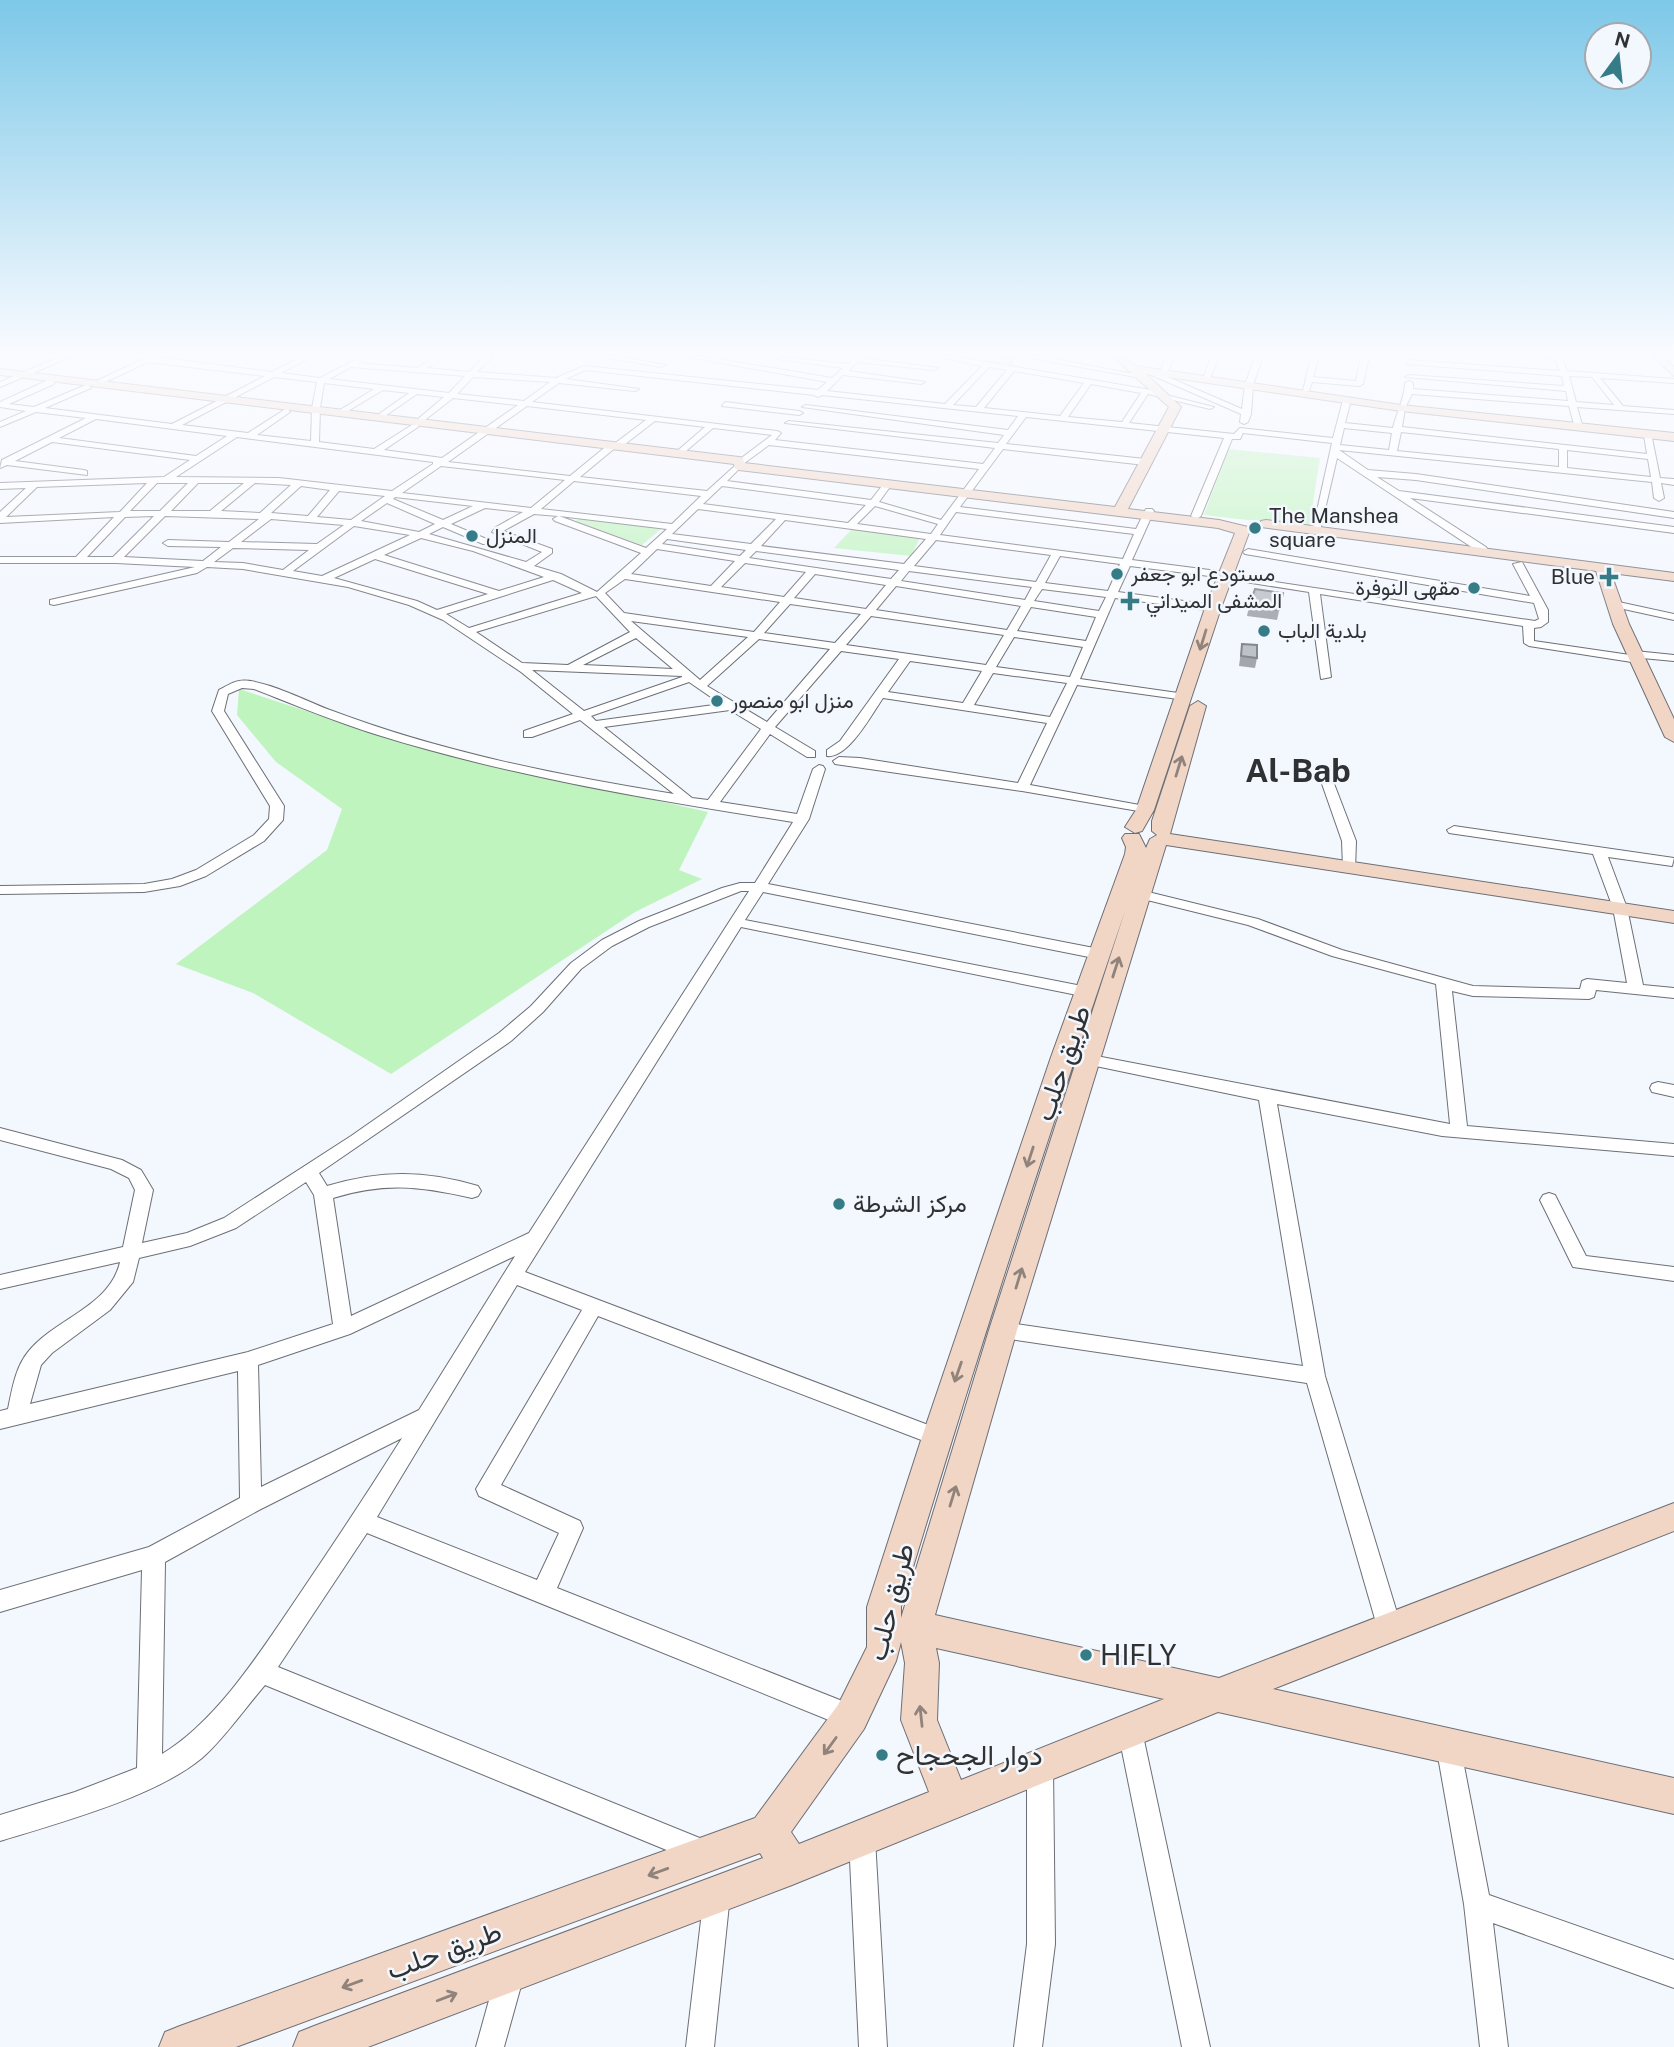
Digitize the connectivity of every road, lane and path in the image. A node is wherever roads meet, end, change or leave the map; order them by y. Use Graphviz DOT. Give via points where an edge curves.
graph roads {
  1 [pos="29,452"];
  2 [pos="143,452"];
  3 [pos="147,452"];
  4 [pos="209,452"];
  5 [pos="372,452"];
  6 [pos="376,452"];
  7 [pos="456,452"];
  8 [pos="606,452"];
  9 [pos="646,452"];
  10 [pos="655,452"];
  11 [pos="681,452"];
  12 [pos="756,452"];
  13 [pos="851,452"];
  14 [pos="997,452"];
  15 [pos="1044,452"];
  16 [pos="1150,452"];
  17 [pos="1223,452"];
  18 [pos="1334,452"];
  19 [pos="1340,452"];
  20 [pos="1388,452"];
  21 [pos="1393,452"];
  22 [pos="1456,452"];
  23 [pos="1563,452"];
  24 [pos="1603,452"];
  25 [pos="1650,452"];
  26 [pos="679,454"];
  27 [pos="1651,457"];
  28 [pos="1455,458"];
  29 [pos="198,459"];
  30 [pos="439,462"];
  31 [pos="1145,462"];
  32 [pos="2,464"];
  33 [pos="125,464"];
  34 [pos="740,464"];
  35 [pos="985,467"];
  36 [pos="1563,469"];
  37 [pos="84,473"];
  38 [pos="1366,473"];
  39 [pos="573,479"];
  40 [pos="155,480"];
  41 [pos="166,480"];
  42 [pos="196,480"];
  43 [pos="254,480"];
  44 [pos="1654,480"];
  45 [pos="1674,482"];
  46 [pos="299,483"];
  47 [pos="720,483"];
  48 [pos="35,484"];
  49 [pos="888,484"];
  50 [pos="0,486"];
  51 [pos="338,487"];
  52 [pos="967,491"];
  53 [pos="1396,492"];
  54 [pos="708,495"];
  55 [pos="388,496"];
  56 [pos="1659,498"];
  57 [pos="873,503"];
  58 [pos="486,504"];
  59 [pos="696,506"];
  60 [pos="953,509"];
  61 [pos="534,510"];
  62 [pos="1121,510"];
  63 [pos="554,512"];
  64 [pos="1148,513"];
  65 [pos="120,514"];
  66 [pos="161,514"];
  67 [pos="211,515"];
  68 [pos="1674,515"];
  69 [pos="1196,516"];
  70 [pos="264,517"];
  71 [pos="783,517"];
  72 [pos="0,519"];
  73 [pos="309,520"];
  74 [pos="943,523"];
  75 [pos="348,524"];
  76 [pos="444,524"];
  77 [pos="851,525"];
  78 [pos="674,527"];
  79 [pos="1253,529"];
  80 [pos="1674,530"];
  81 [pos="1315,531"];
  82 [pos="1140,532"];
  83 [pos="419,536"];
  84 [pos="665,536"];
  85 [pos="934,536"];
  86 [pos="167,542"];
  87 [pos="486,542"];
  88 [pos="234,544"];
  89 [pos="318,547"];
  90 [pos="753,548"];
  91 [pos="651,549"];
  92 [pos="1058,552"];
  93 [pos="1248,552"];
  94 [pos="1485,553"];
  95 [pos="376,556"];
  96 [pos="742,559"];
  97 [pos="0,560"];
  98 [pos="116,560"];
  99 [pos="78,561"];
  100 [pos="1127,561"];
  101 [pos="209,563"];
  102 [pos="1518,564"];
  103 [pos="527,566"];
  104 [pos="905,569"];
  105 [pos="813,570"];
  106 [pos="287,571"];
  107 [pos="1603,571"];
  108 [pos="557,576"];
  109 [pos="623,576"];
  110 [pos="1232,577"];
  111 [pos="1674,577"];
  112 [pos="324,579"];
  113 [pos="894,583"];
  114 [pos="1674,584"];
  115 [pos="1038,585"];
  116 [pos="714,589"];
  117 [pos="1314,591"];
  118 [pos="597,593"];
  119 [pos="499,594"];
  120 [pos="1112,594"];
  121 [pos="786,600"];
  122 [pos="1537,600"];
  123 [pos="54,602"];
  124 [pos="1028,603"];
  125 [pos="1614,604"];
  126 [pos="1213,608"];
  127 [pos="870,612"];
  128 [pos="437,613"];
  129 [pos="1103,615"];
  130 [pos="621,616"];
  131 [pos="1671,617"];
  132 [pos="1528,624"];
  133 [pos="1674,630"];
  134 [pos="469,631"];
  135 [pos="637,632"];
  136 [pos="1010,633"];
  137 [pos="757,635"];
  138 [pos="1090,645"];
  139 [pos="839,648"];
  140 [pos="1637,657"];
  141 [pos="906,658"];
  142 [pos="1674,658"];
  143 [pos="521,666"];
  144 [pos="571,667"];
  145 [pos="989,670"];
  146 [pos="687,675"];
  147 [pos="1325,677"];
  148 [pos="1073,682"];
  149 [pos="700,686"];
  150 [pos="881,694"];
  151 [pos="1185,697"];
  152 [pos="732,706"];
  153 [pos="967,707"];
  154 [pos="1668,713"];
  155 [pos="585,715"];
  156 [pos="1055,721"];
  157 [pos="597,724"];
  158 [pos="769,727"];
  159 [pos="528,734"];
  160 [pos="1674,737"];
  161 [pos="825,759"];
  162 [pos="1328,781"];
  163 [pos="1022,787"];
  164 [pos="691,801"];
  165 [pos="711,805"];
  166 [pos="802,819"];
  167 [pos="1454,830"];
  168 [pos="1149,831"];
  169 [pos="1599,852"];
  170 [pos="1672,862"];
  171 [pos="1350,867"];
  172 [pos="759,887"];
  173 [pos="0,890"];
  174 [pos="1140,894"];
  175 [pos="1620,908"];
  176 [pos="1674,916"];
  177 [pos="736,922"];
  178 [pos="1099,954"];
  179 [pos="1444,984"];
  180 [pos="1636,989"];
  181 [pos="1087,992"];
  182 [pos="1674,993"];
  183 [pos="1086,1059"];
  184 [pos="1267,1096"];
  185 [pos="1459,1131"];
  186 [pos="0,1134"];
  187 [pos="1674,1150"];
  188 [pos="309,1172"];
  189 [pos="472,1191"];
  190 [pos="323,1194"];
  191 [pos="1549,1200"];
  192 [pos="536,1238"];
  193 [pos="132,1253"];
  194 [pos="1674,1274"];
  195 [pos="514,1276"];
  196 [pos="0,1282"];
  197 [pos="594,1306"];
  198 [pos="343,1328"];
  199 [pos="1003,1329"];
  200 [pos="248,1360"];
  201 [pos="1315,1376"];
  202 [pos="424,1417"];
  203 [pos="8,1418"];
  204 [pos="936,1437"];
  205 [pos="251,1503"];
  206 [pos="1674,1517"];
  207 [pos="362,1521"];
  208 [pos="153,1556"];
  209 [pos="543,1593"];
  210 [pos="0,1601"];
  211 [pos="1389,1626"];
  212 [pos="915,1627"];
  213 [pos="884,1649"];
  214 [pos="922,1663"];
  215 [pos="261,1672"];
  216 [pos="1219,1695"];
  217 [pos="851,1717"];
  218 [pos="1130,1731"];
  219 [pos="1448,1743"];
  220 [pos="1040,1768"];
  221 [pos="149,1776"];
  222 [pos="1674,1796"];
  223 [pos="952,1803"];
  224 [pos="0,1828"];
  225 [pos="768,1832"];
  226 [pos="862,1839"];
  227 [pos="707,1854"];
  228 [pos="792,1866"];
  229 [pos="717,1895"];
  230 [pos="1477,1903"];
  231 [pos="511,1973"];
  232 [pos="1674,1974"];
  233 [pos="180,2047"];
  234 [pos="314,2047"];
  235 [pos="490,2047"];
  236 [pos="700,2047"];
  237 [pos="873,2047"];
  238 [pos="1028,2047"];
  239 [pos="1196,2047"];
  240 [pos="1494,2047"];
  1 -- 32 [label="street"];
  2 -- 3 [label="street"];
  3 -- 29 [label="street"];
  3 -- 33 [label="street"];
  4 -- 29 [label="street"];
  5 -- 6 [label="street"];
  6 -- 30 [label="street"];
  7 -- 30 [label="street"];
  8 -- 39 [label="street"];
  9 -- 34 [label="main road"];
  10 -- 26 [label="main road"];
  11 -- 26 [label="street"];
  12 -- 34 [label="street"];
  13 -- 35 [label="street"];
  14 -- 35 [label="street"];
  15 -- 31 [label="street"];
  16 -- 31 [label="main road"];
  17 -- 69 [label="street"];
  18 -- 81 [label="street"];
  19 -- 38 [label="street"];
  20 -- 21 [label="street"];
  21 -- 28 [label="street"];
  22 -- 28 [label="street"];
  23 -- 36 [label="street"];
  24 -- 27 [label="street"];
  25 -- 27 [label="street"];
  26 -- 34 [label="main road"];
  27 -- 44 [label="street"];
  28 -- 36 [label="street"];
  29 -- 41 [label="street"];
  30 -- 39 [label="street"];
  30 -- 55 [label="street"];
  31 -- 62 [label="main road"];
  32 -- 37 [label="street"];
  34 -- 47 [label="street"];
  34 -- 49 [label="main road"];
  34 -- 52 [label="main road"];
  35 -- 52 [label="street"];
  36 -- 44 [label="street"];
  38 -- 53 [label="street"];
  38 -- 68 [label="street"];
  39 -- 54 [label="street"];
  39 -- 61 [label="street"];
  40 -- 41 [label="street"];
  40 -- 48 [label="street"];
  40 -- 65 [label="street"];
  41 -- 42 [label="street"];
  42 -- 43 [label="street"];
  42 -- 66 [label="street"];
  43 -- 46 [label="street"];
  43 -- 67 [label="street"];
  44 -- 45 [label="street"];
  44 -- 56 [label="street"];
  46 -- 51 [label="street"];
  46 -- 70 [label="street"];
  47 -- 54 [label="street"];
  47 -- 57 [label="street"];
  48 -- 50 [label="street"];
  48 -- 72 [label="street"];
  49 -- 52 [label="main road"];
  49 -- 57 [label="street"];
  51 -- 55 [label="street"];
  51 -- 73 [label="street"];
  52 -- 60 [label="street"];
  52 -- 62 [label="main road"];
  53 -- 80 [label="street"];
  53 -- 94 [label="street"];
  54 -- 59 [label="street"];
  55 -- 58 [label="street"];
  55 -- 75 [label="street"];
  55 -- 76 [label="street"];
  57 -- 74 [label="street"];
  57 -- 77 [label="street"];
  58 -- 61 [label="street"];
  58 -- 76 [label="street"];
  59 -- 71 [label="street"];
  59 -- 78 [label="street"];
  60 -- 74 [label="street"];
  60 -- 82 [label="street"];
  61 -- 63 [label="street"];
  61 -- 103 [label="street" via="497,533 550,551"];
  62 -- 64 [label="main road"];
  63 -- 78 [label="street"];
  63 -- 91 [label="street" via="553,517"];
  64 -- 69 [label="main road"];
  64 -- 79 [label="main road"];
  64 -- 82 [label="street"];
  65 -- 66 [label="street"];
  65 -- 72 [label="street"];
  65 -- 99 [label="street"];
  66 -- 67 [label="street"];
  66 -- 98 [label="street"];
  67 -- 70 [label="street"];
  69 -- 79 [label="main road"];
  70 -- 73 [label="street"];
  70 -- 88 [label="street"];
  71 -- 77 [label="street"];
  71 -- 90 [label="street"];
  73 -- 75 [label="street"];
  74 -- 85 [label="street"];
  75 -- 83 [label="street"];
  75 -- 89 [label="street"];
  76 -- 83 [label="street"];
  76 -- 87 [label="street"];
  77 -- 85 [label="street"];
  78 -- 84 [label="street"];
  79 -- 81 [label="main road"];
  79 -- 93 [label="main road"];
  79 -- 102 [label="main road"];
  79 -- 110 [label="main road"];
  81 -- 94 [label="main road"];
  82 -- 100 [label="street"];
  83 -- 95 [label="street"];
  83 -- 103 [label="street"];
  84 -- 90 [label="street"];
  84 -- 91 [label="street"];
  85 -- 92 [label="street"];
  85 -- 104 [label="street"];
  86 -- 88 [label="street"];
  88 -- 89 [label="street"];
  88 -- 101 [label="street"];
  89 -- 106 [label="street"];
  90 -- 96 [label="street"];
  90 -- 104 [label="street"];
  91 -- 96 [label="street"];
  91 -- 109 [label="street"];
  92 -- 100 [label="street"];
  92 -- 115 [label="street"];
  93 -- 110 [label="main road"];
  93 -- 122 [label="street"];
  94 -- 107 [label="main road"];
  95 -- 112 [label="street"];
  95 -- 119 [label="street"];
  96 -- 105 [label="street"];
  96 -- 116 [label="street"];
  97 -- 99 [label="street"];
  98 -- 99 [label="street"];
  98 -- 101 [label="street"];
  100 -- 110 [label="street"];
  100 -- 120 [label="street"];
  101 -- 106 [label="street"];
  101 -- 123 [label="street" via="197,570"];
  102 -- 107 [label="main road"];
  102 -- 122 [label="street"];
  103 -- 108 [label="street"];
  104 -- 113 [label="street"];
  104 -- 115 [label="street"];
  105 -- 113 [label="street"];
  105 -- 121 [label="street"];
  106 -- 112 [label="street"];
  107 -- 111 [label="main road"];
  107 -- 114 [label="main road"];
  107 -- 125 [label="main road"];
  108 -- 118 [label="street"];
  108 -- 119 [label="street"];
  109 -- 116 [label="street"];
  109 -- 118 [label="street"];
  110 -- 117 [label="street"];
  110 -- 126 [label="main road, طريق حلب"];
  168 -- 110 [label="main road, one-way" via="1162,821"];
  112 -- 128 [label="street"];
  113 -- 124 [label="street"];
  113 -- 127 [label="street"];
  115 -- 120 [label="street"];
  115 -- 124 [label="street"];
  116 -- 121 [label="street"];
  117 -- 132 [label="street"];
  117 -- 147 [label="street"];
  118 -- 130 [label="street"];
  118 -- 134 [label="street"];
  119 -- 128 [label="street"];
  120 -- 126 [label="street"];
  120 -- 129 [label="street"];
  121 -- 127 [label="street"];
  121 -- 137 [label="street"];
  122 -- 132 [label="street" via="1544,620"];
  124 -- 129 [label="street"];
  124 -- 136 [label="street"];
  125 -- 131 [label="street"];
  125 -- 140 [label="main road"];
  126 -- 151 [label="main road, طريق حلب, one-way"];
  127 -- 136 [label="street"];
  127 -- 139 [label="street"];
  128 -- 134 [label="street"];
  129 -- 138 [label="street"];
  130 -- 135 [label="street"];
  130 -- 137 [label="street"];
  131 -- 133 [label="street"];
  132 -- 140 [label="street" via="1529,643"];
  134 -- 143 [label="street"];
  135 -- 144 [label="street"];
  135 -- 146 [label="street"];
  136 -- 138 [label="street"];
  136 -- 145 [label="street"];
  137 -- 139 [label="street"];
  137 -- 149 [label="street"];
  138 -- 148 [label="street"];
  139 -- 141 [label="street"];
  139 -- 158 [label="street"];
  140 -- 142 [label="street"];
  140 -- 154 [label="main road"];
  141 -- 145 [label="street"];
  141 -- 150 [label="street"];
  143 -- 144 [label="street"];
  143 -- 155 [label="street"];
  144 -- 146 [label="street"];
  145 -- 148 [label="street"];
  145 -- 153 [label="street"];
  146 -- 149 [label="street"];
  146 -- 155 [label="street"];
  148 -- 151 [label="street"];
  148 -- 156 [label="street"];
  149 -- 152 [label="street"];
  150 -- 153 [label="street"];
  150 -- 161 [label="street" via="844,744"];
  151 -- 168 [label="main road, طريق حلب"];
  152 -- 157 [label="street"];
  152 -- 158 [label="street"];
  153 -- 156 [label="street"];
  154 -- 160 [label="main road"];
  155 -- 157 [label="street"];
  155 -- 159 [label="street"];
  156 -- 163 [label="street"];
  157 -- 164 [label="street"];
  158 -- 161 [label="street"];
  158 -- 165 [label="street"];
  161 -- 163 [label="street"];
  161 -- 166 [label="street"];
  162 -- 171 [label="street" via="1349,841"];
  163 -- 168 [label="street"];
  164 -- 165 [label="street"];
  164 -- 173 [label="street" via="441,750 241,684 225,690 218,711 277,806 276,820 266,832 201,873 165,886"];
  165 -- 166 [label="street"];
  166 -- 172 [label="street"];
  167 -- 169 [label="street"];
  168 -- 171 [label="main road"];
  168 -- 174 [label="main road"];
  168 -- 178 [label="main road, طريق حلب" via="1136,847"];
  169 -- 170 [label="street"];
  169 -- 175 [label="street"];
  171 -- 175 [label="main road"];
  172 -- 177 [label="street"];
  172 -- 178 [label="street"];
  172 -- 188 [label="street" via="733,888 607,943 576,966 505,1037"];
  174 -- 179 [label="street" via="1253,922 1336,953"];
  183 -- 174 [label="main road, one-way"];
  175 -- 176 [label="main road"];
  175 -- 180 [label="street"];
  177 -- 181 [label="street"];
  177 -- 192 [label="street"];
  178 -- 181 [label="main road, طريق حلب"];
  179 -- 180 [label="street" via="1498,992 1589,994 1587,984"];
  179 -- 185 [label="street"];
  180 -- 182 [label="street"];
  181 -- 204 [label="main road, طريق حلب, one-way"];
  183 -- 184 [label="street"];
  199 -- 183 [label="main road, one-way"];
  184 -- 185 [label="street"];
  184 -- 201 [label="street"];
  185 -- 187 [label="street"];
  186 -- 193 [label="street" via="116,1164 135,1174 144,1190"];
  188 -- 190 [label="street"];
  188 -- 193 [label="street" via="218,1229"];
  189 -- 190 [label="street" via="395,1177"];
  190 -- 198 [label="street"];
  191 -- 194 [label="street" via="1580,1262"];
  192 -- 195 [label="street"];
  192 -- 198 [label="street"];
  193 -- 196 [label="street"];
  193 -- 203 [label="street" via="126,1278 114,1295 33,1360"];
  195 -- 197 [label="street"];
  195 -- 202 [label="street"];
  197 -- 204 [label="street"];
  197 -- 209 [label="street" via="487,1489 572,1528"];
  198 -- 200 [label="street"];
  199 -- 201 [label="street"];
  212 -- 199 [label="main road, one-way"];
  200 -- 203 [label="street"];
  200 -- 205 [label="street"];
  201 -- 211 [label="street"];
  202 -- 205 [label="street"];
  202 -- 207 [label="street"];
  204 -- 213 [label="main road, طريق حلب" via="884,1607"];
  205 -- 208 [label="street"];
  206 -- 211 [label="main road, طريق حلب"];
  207 -- 209 [label="street"];
  207 -- 215 [label="street"];
  208 -- 210 [label="street"];
  208 -- 221 [label="street"];
  209 -- 217 [label="street"];
  211 -- 216 [label="main road, طريق حلب"];
  212 -- 214 [label="main road"];
  212 -- 216 [label="main road"];
  213 -- 214 [label="main road"];
  213 -- 217 [label="main road, طريق حلب"];
  223 -- 214 [label="main road, one-way" via="919,1720"];
  215 -- 221 [label="street" via="193,1749"];
  215 -- 227 [label="street"];
  216 -- 218 [label="main road, طريق حلب"];
  216 -- 219 [label="main road"];
  217 -- 225 [label="main road, طريق حلب, one-way"];
  218 -- 220 [label="main road, طريق حلب"];
  218 -- 239 [label="street"];
  219 -- 222 [label="main road"];
  219 -- 230 [label="street"];
  220 -- 223 [label="main road, طريق حلب"];
  220 -- 238 [label="street" via="1041,1944"];
  221 -- 224 [label="street"];
  223 -- 226 [label="main road, طريق حلب"];
  225 -- 227 [label="main road, طريق حلب"];
  225 -- 228 [label="main road"];
  226 -- 228 [label="main road, طريق حلب"];
  226 -- 237 [label="street"];
  227 -- 233 [label="main road, طريق حلب, one-way"];
  228 -- 229 [label="main road, طريق حلب"];
  229 -- 231 [label="main road, طريق حلب"];
  229 -- 236 [label="street"];
  230 -- 232 [label="street"];
  230 -- 240 [label="street"];
  234 -- 231 [label="main road, طريق حلب, one-way"];
  231 -- 235 [label="street"];
}
